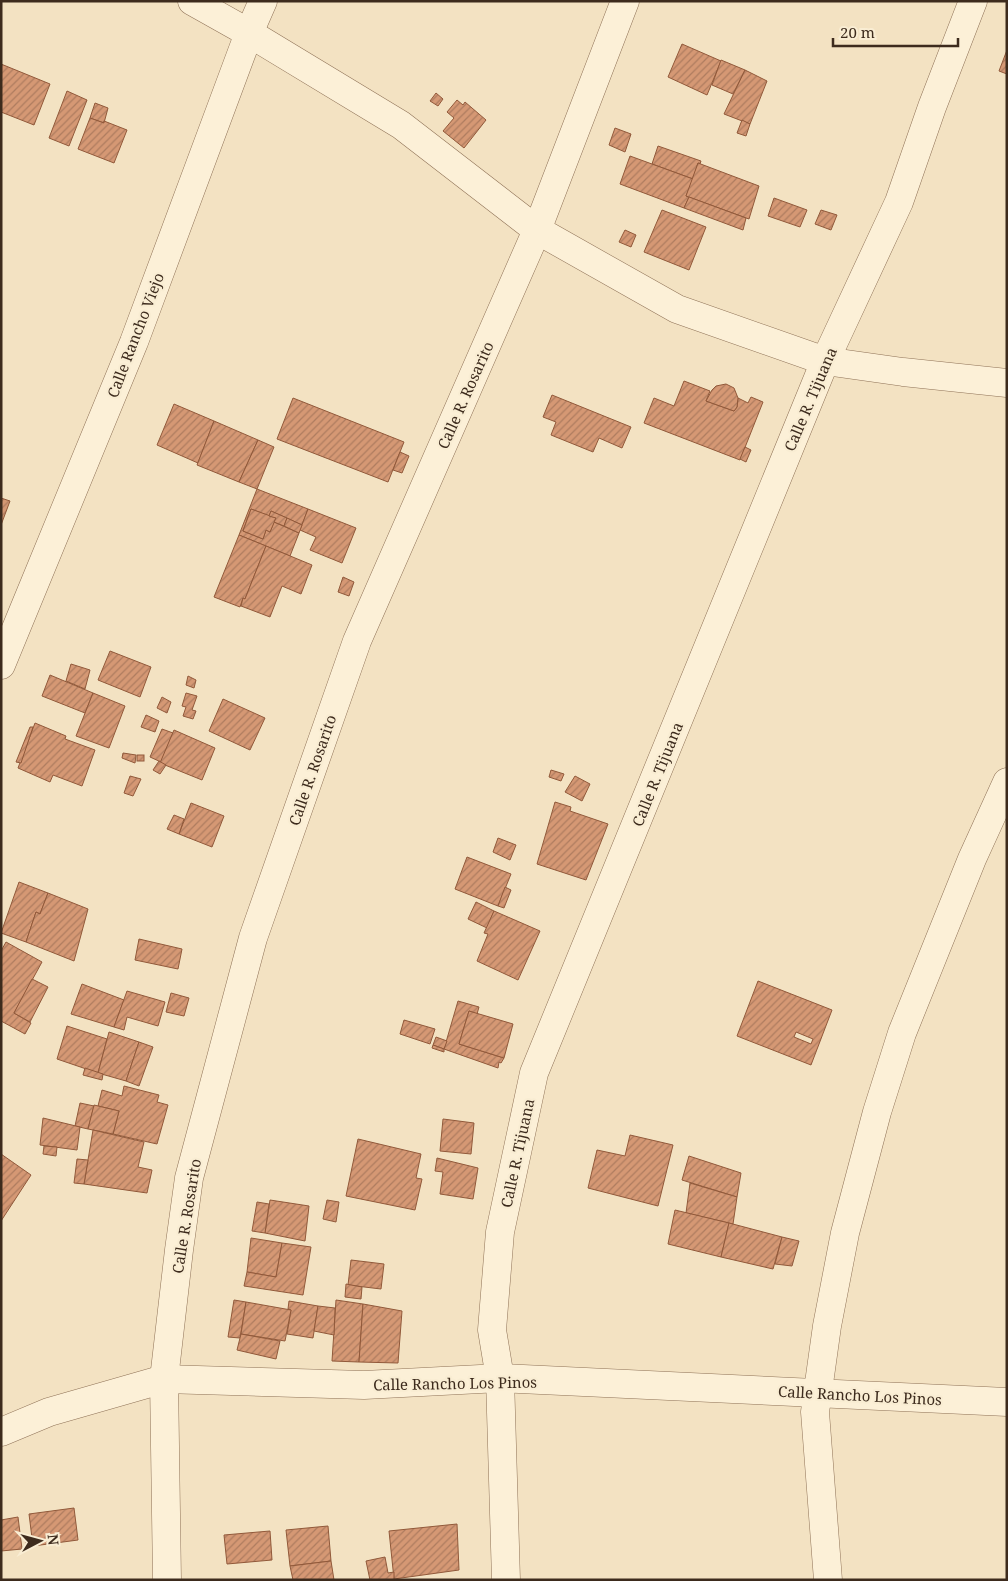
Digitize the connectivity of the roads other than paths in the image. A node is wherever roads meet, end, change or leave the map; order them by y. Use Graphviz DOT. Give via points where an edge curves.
graph roads {
  1 [pos="192,1"];
  2 [pos="263,1"];
  3 [pos="624,1"];
  4 [pos="973,1"];
  5 [pos="249,33"];
  6 [pos="537,230"];
  7 [pos="825,361"];
  8 [pos="1007,383"];
  9 [pos="1,666"];
  10 [pos="1007,782"];
  11 [pos="500,1378"];
  12 [pos="164,1380"];
  13 [pos="818,1392"];
  14 [pos="1007,1402"];
  15 [pos="1,1432"];
  16 [pos="167,1580"];
  17 [pos="506,1580"];
  18 [pos="828,1580"];
  1 -- 5 [label="street"];
  2 -- 5 [label="street, Calle Rancho Viejo"];
  3 -- 6 [label="street, Calle R. Rosarito"];
  4 -- 7 [label="street, Calle R. Tijuana" via="899,202"];
  5 -- 6 [label="street" via="402,126"];
  5 -- 9 [label="street, Calle Rancho Viejo" via="134,342"];
  6 -- 7 [label="street" via="677,309"];
  6 -- 12 [label="street, Calle R. Rosarito" via="357,642 253,938 189,1178"];
  7 -- 8 [label="street"];
  7 -- 11 [label="street, Calle R. Tijuana" via="534,1073 500,1232 492,1330"];
  10 -- 13 [label="street" via="905,1024 877,1112 845,1233"];
  11 -- 12 [label="street, Calle Rancho Los Pinos" via="364,1385"];
  11 -- 13 [label="street, Calle Rancho Los Pinos"];
  11 -- 17 [label="street, Calle R. Tijuana"];
  12 -- 15 [label="street, Calle Rancho Los Pinos" via="49,1412"];
  12 -- 16 [label="street, Calle R. Rosarito"];
  13 -- 14 [label="street, Calle Rancho Los Pinos"];
  13 -- 18 [label="street" via="815,1412"];
}
